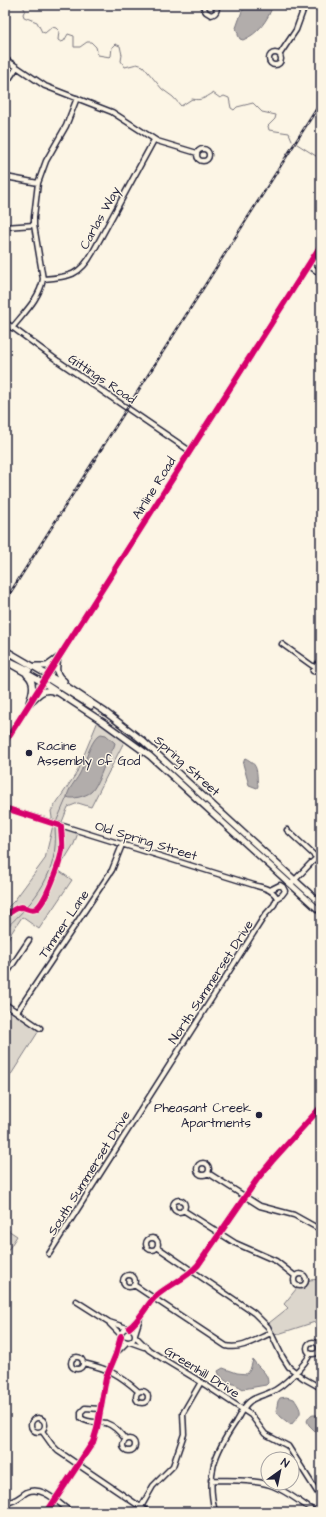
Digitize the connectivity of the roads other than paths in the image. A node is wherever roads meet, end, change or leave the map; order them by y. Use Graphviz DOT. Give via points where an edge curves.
graph roads {
  1 [pos="205,5"];
  2 [pos="216,5"];
  3 [pos="305,5"];
  4 [pos="280,54"];
  5 [pos="5,59"];
  6 [pos="17,67"];
  7 [pos="5,85"];
  8 [pos="77,98"];
  9 [pos="154,140"];
  10 [pos="197,153"];
  11 [pos="6,177"];
  12 [pos="38,183"];
  13 [pos="34,225"];
  14 [pos="5,227"];
  15 [pos="321,245"];
  16 [pos="308,265"];
  17 [pos="321,274"];
  18 [pos="43,279"];
  19 [pos="5,322"];
  20 [pos="12,328"];
  21 [pos="190,451"];
  22 [pos="282,644"];
  23 [pos="5,650"];
  24 [pos="58,658"];
  25 [pos="321,659"];
  26 [pos="5,660"];
  27 [pos="30,664"];
  28 [pos="17,668"];
  29 [pos="314,670"];
  30 [pos="321,672"];
  31 [pos="47,674"];
  32 [pos="42,682"];
  33 [pos="73,690"];
  34 [pos="61,694"];
  35 [pos="29,703"];
  36 [pos="113,718"];
  37 [pos="5,742"];
  38 [pos="5,808"];
  39 [pos="286,830"];
  40 [pos="122,845"];
  41 [pos="321,854"];
  42 [pos="316,857"];
  43 [pos="293,882"];
  44 [pos="270,890"];
  45 [pos="277,898"];
  46 [pos="321,904"];
  47 [pos="321,912"];
  48 [pos="29,940"];
  49 [pos="5,976"];
  50 [pos="5,1004"];
  51 [pos="17,1012"];
  52 [pos="40,1028"];
  53 [pos="146,1102"];
  54 [pos="321,1107"];
  55 [pos="208,1173"];
  56 [pos="245,1197"];
  57 [pos="183,1210"];
  58 [pos="321,1230"];
  59 [pos="220,1234"];
  60 [pos="157,1247"];
  61 [pos="49,1254"];
  62 [pos="193,1271"];
  63 [pos="295,1276"];
  64 [pos="134,1285"];
  65 [pos="154,1299"];
  66 [pos="76,1300"];
  67 [pos="140,1318"];
  68 [pos="108,1322"];
  69 [pos="128,1328"];
  70 [pos="271,1333"];
  71 [pos="121,1335"];
  72 [pos="135,1335"];
  73 [pos="128,1342"];
  74 [pos="149,1350"];
  75 [pos="116,1354"];
  76 [pos="310,1354"];
  77 [pos="83,1363"];
  78 [pos="108,1369"];
  79 [pos="294,1372"];
  80 [pos="201,1382"];
  81 [pos="321,1388"];
  82 [pos="139,1392"];
  83 [pos="100,1409"];
  84 [pos="243,1410"];
  85 [pos="98,1422"];
  86 [pos="42,1431"];
  87 [pos="126,1440"];
  88 [pos="78,1465"];
  89 [pos="211,1480"];
  90 [pos="321,1498"];
  91 [pos="55,1500"];
  92 [pos="5,1503"];
  93 [pos="140,1507"];
  94 [pos="47,1512"];
  95 [pos="71,1512"];
  96 [pos="148,1512"];
  97 [pos="215,1512"];
  98 [pos="315,1512"];
  1 -- 2 [label="street" via="204,9 211,15 217,11"];
  3 -- 4 [label="street" via="296,30"];
  5 -- 6 [label="street"];
  6 -- 7 [label="street"];
  6 -- 8 [label="street" via="45,86"];
  8 -- 9 [label="street" via="112,112"];
  8 -- 12 [label="street"];
  9 -- 10 [label="street"];
  9 -- 18 [label="street, Carlas Way" via="82,269 66,277"];
  11 -- 12 [label="street"];
  12 -- 13 [label="street"];
  13 -- 14 [label="street"];
  13 -- 18 [label="street"];
  15 -- 16 [label="street, Airline Road"];
  16 -- 17 [label="street"];
  16 -- 21 [label="street, Airline Road"];
  18 -- 20 [label="street" via="40,293"];
  19 -- 20 [label="street, Gittings Road"];
  20 -- 21 [label="street, Gittings Road"];
  21 -- 24 [label="street, Airline Road"];
  22 -- 29 [label="street"];
  23 -- 27 [label="main road, Spring Street"];
  24 -- 27 [label="main road" via="44,666"];
  24 -- 31 [label="street, Airline Road"];
  24 -- 33 [label="main road" via="57,673"];
  25 -- 29 [label="street"];
  26 -- 28 [label="main road, Spring Street"];
  26 -- 31 [label="main road" via="17,663 41,677"];
  27 -- 31 [label="main road, Spring Street"];
  28 -- 32 [label="main road, Spring Street"];
  28 -- 35 [label="main road" via="31,678 33,684"];
  29 -- 30 [label="street"];
  31 -- 32 [label="street, Airline Road"];
  31 -- 33 [label="main road, Spring Street"];
  32 -- 34 [label="main road, Spring Street"];
  32 -- 35 [label="street, Airline Road"];
  32 -- 36 [label="main road" via="48,680"];
  33 -- 36 [label="main road, Spring Street"];
  34 -- 35 [label="main road" via="45,690"];
  34 -- 43 [label="main road, Spring Street" via="150,756"];
  35 -- 37 [label="street, Airline Road"];
  36 -- 43 [label="main road, Spring Street" via="163,759"];
  38 -- 40 [label="street, Old Spring Street"];
  39 -- 42 [label="street"];
  40 -- 44 [label="street, Old Spring Street"];
  40 -- 51 [label="street, Timmer Lane" via="112,870"];
  41 -- 42 [label="street"];
  42 -- 43 [label="street"];
  43 -- 46 [label="main road, Spring Street"];
  43 -- 47 [label="main road, Spring Street"];
  44 -- 45 [label="street"];
  44 -- 45 [label="street, North Summerset Drive" via="280,885 283,887 285,891"];
  45 -- 53 [label="street, North Summerset Drive"];
  48 -- 49 [label="street"];
  50 -- 51 [label="street"];
  51 -- 52 [label="street"];
  53 -- 61 [label="street, South Summerset Drive"];
  54 -- 56 [label="street" via="272,1161"];
  55 -- 56 [label="street"];
  56 -- 58 [label="street" via="265,1208 301,1217"];
  56 -- 59 [label="street"];
  57 -- 59 [label="street"];
  59 -- 62 [label="street"];
  59 -- 63 [label="street" via="241,1247 276,1261"];
  60 -- 62 [label="street"];
  62 -- 65 [label="street"];
  62 -- 70 [label="street" via="254,1313"];
  64 -- 65 [label="street"];
  65 -- 67 [label="street"];
  65 -- 70 [label="street" via="226,1346 240,1346"];
  66 -- 68 [label="street"];
  67 -- 69 [label="street"];
  67 -- 72 [label="street"];
  68 -- 69 [label="street"];
  68 -- 71 [label="street"];
  69 -- 71 [label="street" via="122,1331"];
  69 -- 72 [label="street"];
  70 -- 79 [label="street" via="282,1356"];
  71 -- 73 [label="street" via="123,1340"];
  71 -- 75 [label="street"];
  72 -- 73 [label="street" via="133,1340"];
  72 -- 74 [label="street, Greenhill Drive"];
  73 -- 74 [label="street, Greenhill Drive"];
  73 -- 75 [label="street"];
  74 -- 80 [label="street, Greenhill Drive"];
  75 -- 78 [label="street"];
  76 -- 79 [label="street"];
  77 -- 78 [label="street"];
  78 -- 82 [label="street" via="127,1380"];
  78 -- 83 [label="street"];
  79 -- 81 [label="street"];
  79 -- 84 [label="street" via="278,1389 249,1402"];
  80 -- 84 [label="street, Greenhill Drive"];
  80 -- 93 [label="street" via="183,1413 184,1434 173,1466 153,1486"];
  83 -- 85 [label="street"];
  83 -- 85 [label="street" via="85,1408 80,1415 83,1420"];
  84 -- 89 [label="street" via="219,1449 213,1464"];
  84 -- 90 [label="street, Greenhill Drive" via="253,1417 265,1434 292,1450"];
  85 -- 87 [label="street" via="110,1425"];
  85 -- 88 [label="street" via="93,1442"];
  86 -- 88 [label="street" via="58,1451"];
  88 -- 91 [label="street"];
  88 -- 93 [label="street"];
  89 -- 97 [label="street"];
  89 -- 98 [label="street" via="270,1485"];
  91 -- 92 [label="street" via="36,1490 13,1502"];
  91 -- 94 [label="street"];
  91 -- 95 [label="street"];
  93 -- 96 [label="street"];
}
